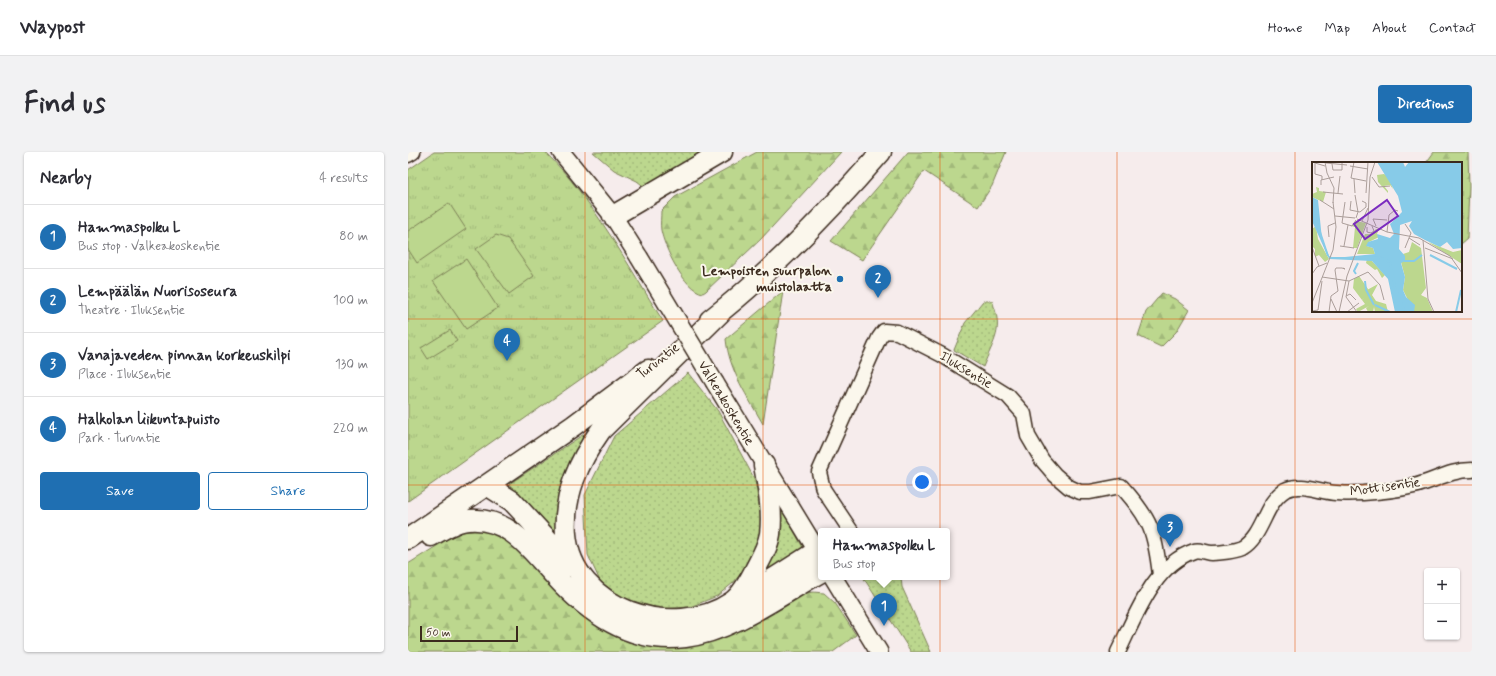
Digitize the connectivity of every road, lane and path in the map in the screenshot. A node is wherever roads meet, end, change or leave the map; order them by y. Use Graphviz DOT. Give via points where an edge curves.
graph roads {
  1 [pos="412,152"];
  2 [pos="560,152"];
  3 [pos="722,152"];
  4 [pos="881,152"];
  5 [pos="408,155"];
  6 [pos="613,216"];
  7 [pos="721,312"];
  8 [pos="764,465"];
  9 [pos="1472,470"];
  10 [pos="487,485"];
  11 [pos="850,528"];
  12 [pos="408,539"];
  13 [pos="408,549"];
  14 [pos="818,552"];
  15 [pos="818,555"];
  16 [pos="578,573"];
  17 [pos="818,574"];
  18 [pos="1160,575"];
  19 [pos="835,580"];
  20 [pos="733,601"];
  21 [pos="879,652"];
  22 [pos="1118,652"];
  1 -- 5 [label="street"];
  2 -- 6 [label="street, Valkeakoskentie"];
  3 -- 6 [label="main road"];
  4 -- 7 [label="main road, Turuntie" via="836,204"];
  6 -- 8 [label="street, Valkeakoskentie, bridge"];
  7 -- 10 [label="main road, Turuntie" via="573,426"];
  7 -- 16 [label="main road" via="601,430 588,449 570,487 566,511 566,535"];
  8 -- 14 [label="street, Valkeakoskentie"];
  8 -- 20 [label="main road" via="771,512 768,545 752,577"];
  9 -- 18 [label="street, Mottisentie" via="1455,471 1415,486 1364,493 1290,488 1272,504 1253,538 1240,549 1212,553 1196,550 1176,559"];
  10 -- 12 [label="main road, Turuntie"];
  10 -- 16 [label="main road" via="512,501"];
  11 -- 18 [label="street, Iluksentie" via="822,489 820,472 879,338 884,331 897,332 942,355 1008,396 1024,414 1028,436 1042,460 1069,487 1080,492 1090,492 1121,486 1151,527 1156,542"];
  13 -- 17 [label="main road" via="452,525 468,520 494,522 516,534 555,577 586,606 625,630 638,635 667,638 702,633 739,619"];
  15 -- 20 [label="main road"];
  16 -- 20 [label="main road" via="589,585 616,605 629,612 656,619 695,617 715,611"];
  18 -- 22 [label="street, Mottisentie" via="1142,603"];
  19 -- 21 [label="street"];
}
